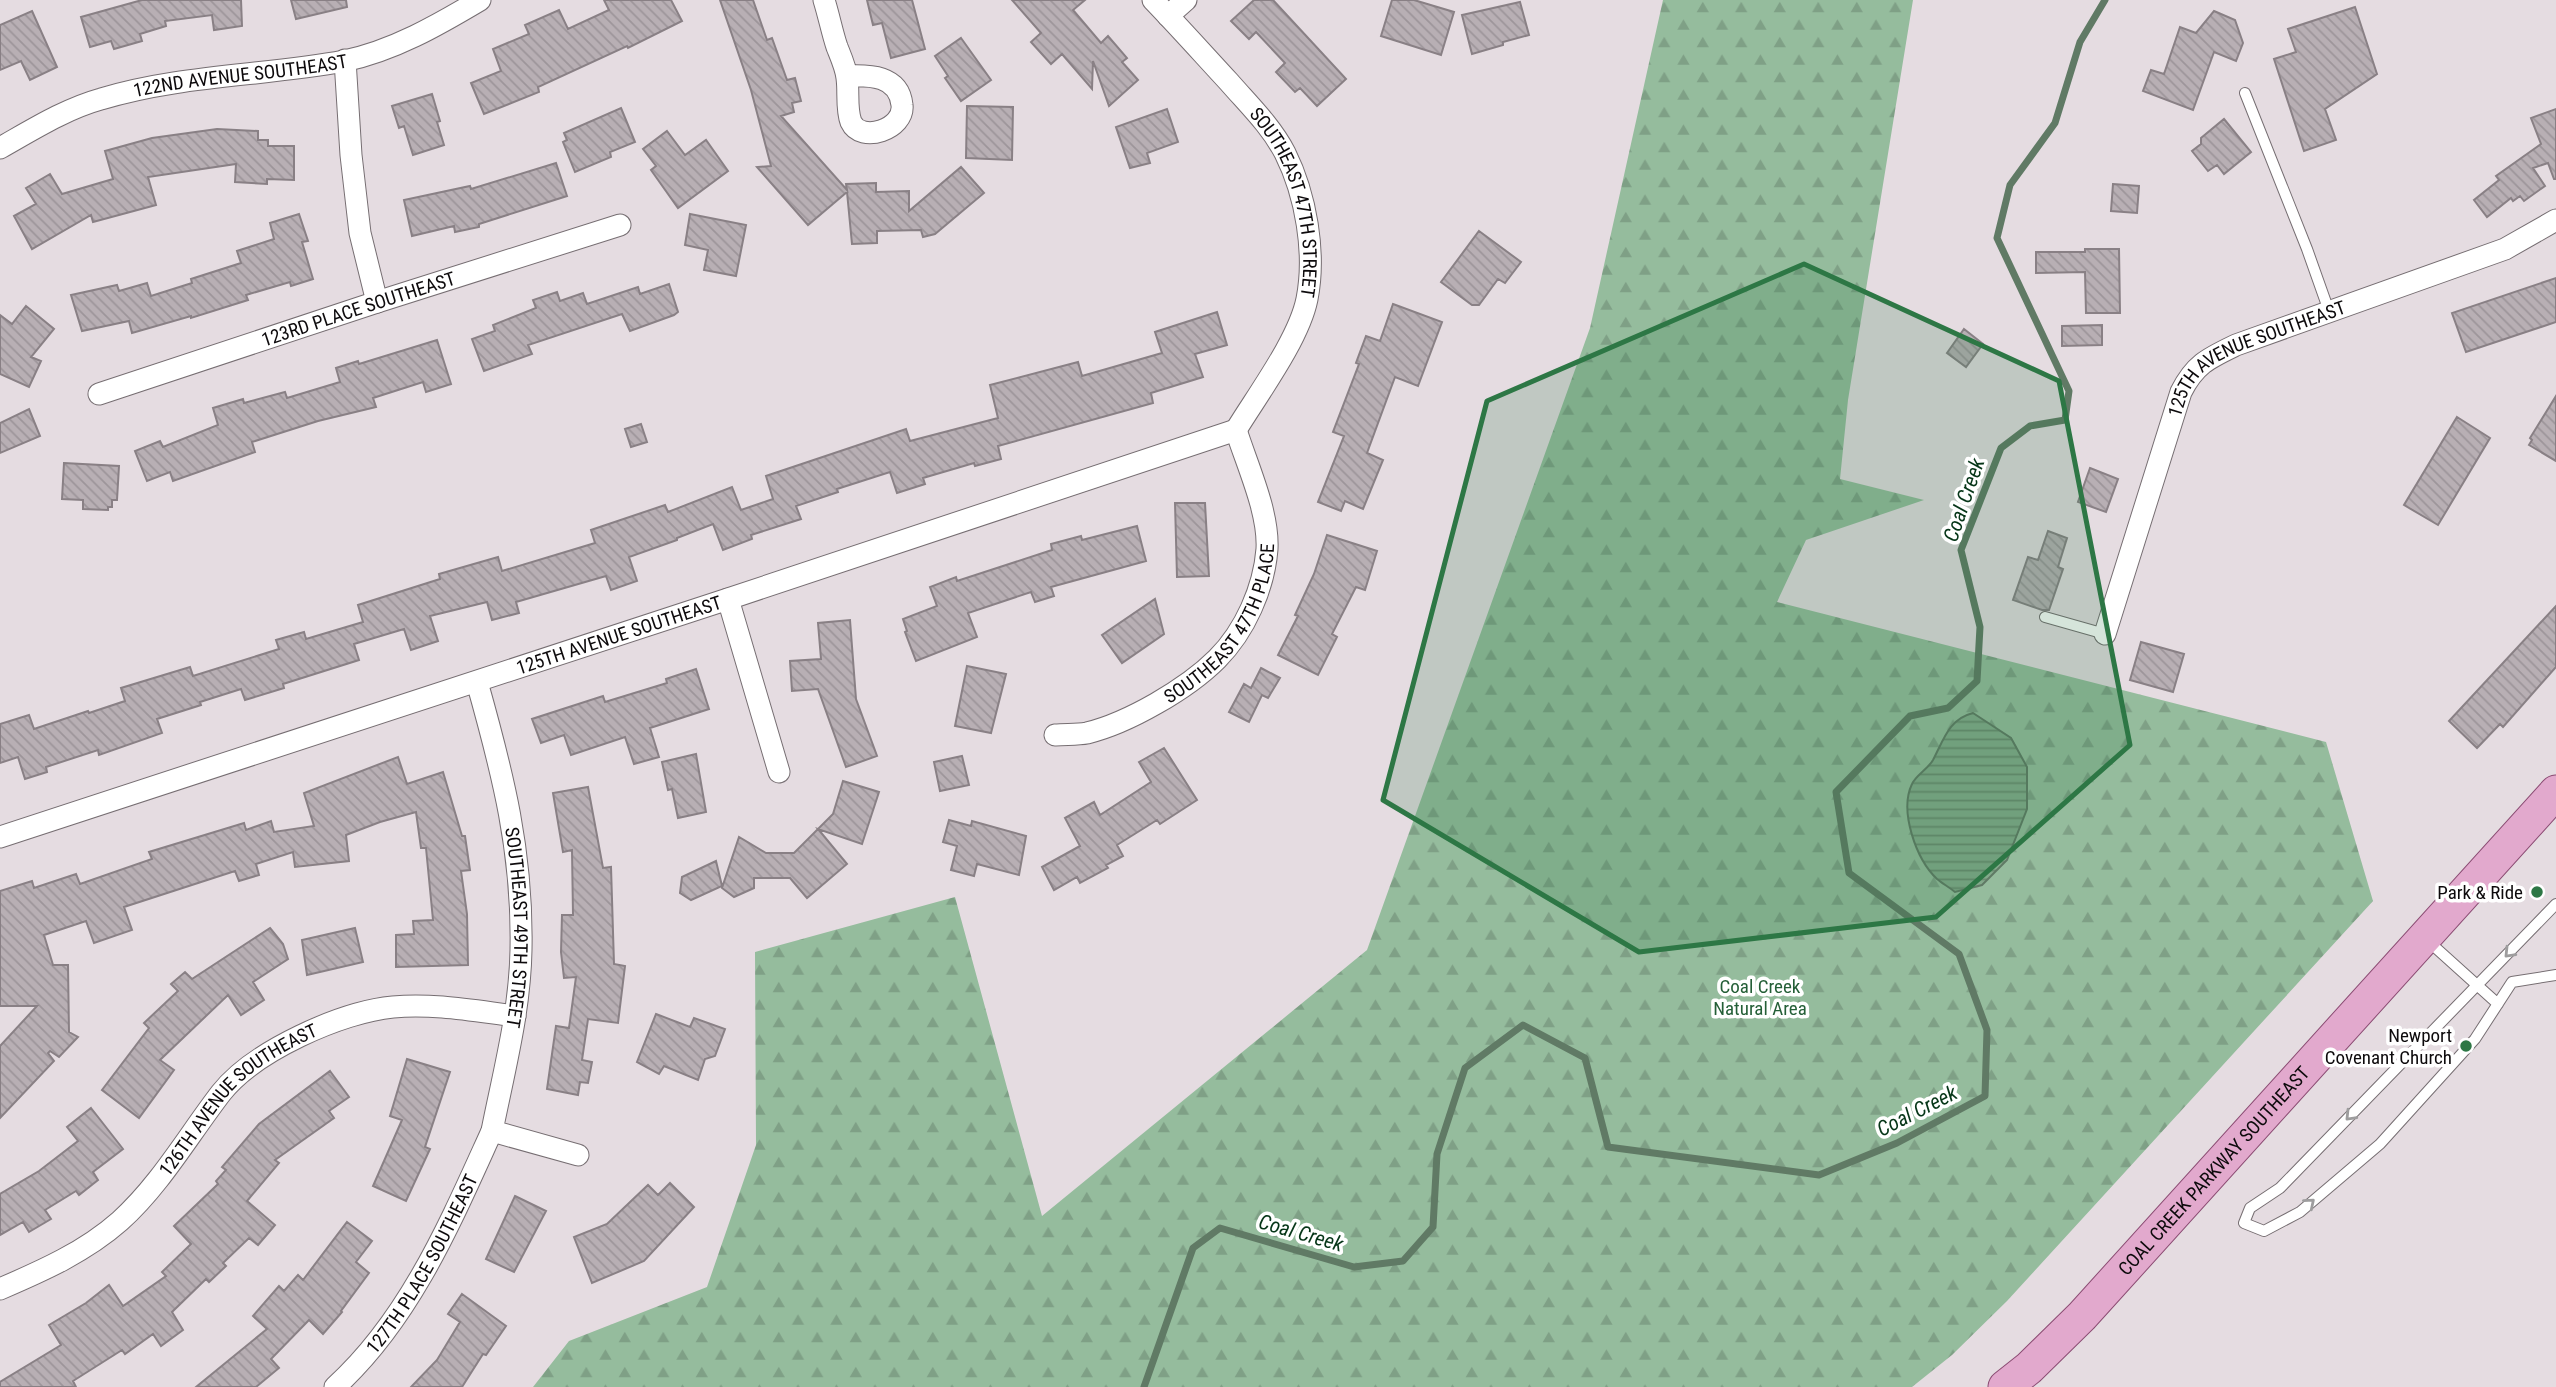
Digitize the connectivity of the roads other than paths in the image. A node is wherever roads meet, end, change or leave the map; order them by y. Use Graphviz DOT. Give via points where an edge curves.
graph roads {
  1 [pos="480,0"];
  2 [pos="824,0"];
  3 [pos="1153,0"];
  4 [pos="1185,0"];
  5 [pos="1168,16"];
  6 [pos="345,60"];
  7 [pos="847,76"];
  8 [pos="2245,93"];
  9 [pos="0,148"];
  10 [pos="2556,220"];
  11 [pos="620,225"];
  12 [pos="377,302"];
  13 [pos="2329,312"];
  14 [pos="99,394"];
  15 [pos="1236,430"];
  16 [pos="728,600"];
  17 [pos="2045,617"];
  18 [pos="2105,634"];
  19 [pos="477,682"];
  20 [pos="1055,735"];
  21 [pos="779,772"];
  22 [pos="2556,792"];
  23 [pos="0,837"];
  24 [pos="2556,904"];
  25 [pos="2424,938"];
  26 [pos="2556,975"];
  27 [pos="2477,986"];
  28 [pos="2498,1004"];
  29 [pos="515,1016"];
  30 [pos="492,1130"];
  31 [pos="578,1155"];
  32 [pos="0,1289"];
  33 [pos="335,1387"];
  34 [pos="2005,1387"];
  1 -- 6 [label="street, 122ND AVENUE SOUTHEAST" via="393,46"];
  2 -- 7 [label="street"];
  3 -- 5 [label="street, SOUTHEAST 47TH STREET"];
  4 -- 5 [label="street"];
  5 -- 15 [label="street, SOUTHEAST 47TH STREET" via="1272,132 1299,190 1308,228 1307,300 1291,338"];
  6 -- 9 [label="street, 122ND AVENUE SOUTHEAST" via="139,89 58,116"];
  6 -- 12 [label="street" via="360,233"];
  8 -- 13 [label="lane"];
  10 -- 13 [label="street, 125TH AVENUE SOUTHEAST" via="2505,248"];
  11 -- 12 [label="street, 123RD PLACE SOUTHEAST"];
  12 -- 14 [label="street, 123RD PLACE SOUTHEAST"];
  13 -- 18 [label="street, 125TH AVENUE SOUTHEAST" via="2236,345 2199,365 2189,376"];
  15 -- 16 [label="street, 125TH AVENUE SOUTHEAST"];
  15 -- 20 [label="street, SOUTHEAST 47TH PLACE" via="1264,520 1267,547 1264,576 1238,631 1217,659 1148,708 1085,734"];
  16 -- 19 [label="street, 125TH AVENUE SOUTHEAST"];
  16 -- 21 [label="street"];
  17 -- 18 [label="lane"];
  19 -- 23 [label="street, 125TH AVENUE SOUTHEAST"];
  19 -- 29 [label="street, SOUTHEAST 49TH STREET" via="504,779 520,884 521,953"];
  22 -- 25 [label="main road, COAL CREEK PARKWAY SOUTHEAST"];
  24 -- 27 [label="lane, one-way"];
  25 -- 27 [label="lane"];
  25 -- 34 [label="main road, COAL CREEK PARKWAY SOUTHEAST" via="2082,1317"];
  26 -- 28 [label="lane" via="2512,982"];
  27 -- 28 [label="lane"];
  27 -- 28 [label="lane, one-way" via="2280,1188 2250,1208 2244,1223 2264,1231 2300,1212 2380,1144 2475,1039"];
  29 -- 30 [label="street, SOUTHEAST 49TH STREET"];
  29 -- 32 [label="street, 126TH AVENUE SOUTHEAST" via="396,1007 341,1019 288,1042 223,1090 190,1138 119,1222 77,1252"];
  30 -- 31 [label="street"];
  30 -- 33 [label="street, 127TH PLACE SOUTHEAST" via="447,1232 389,1327"];
}
